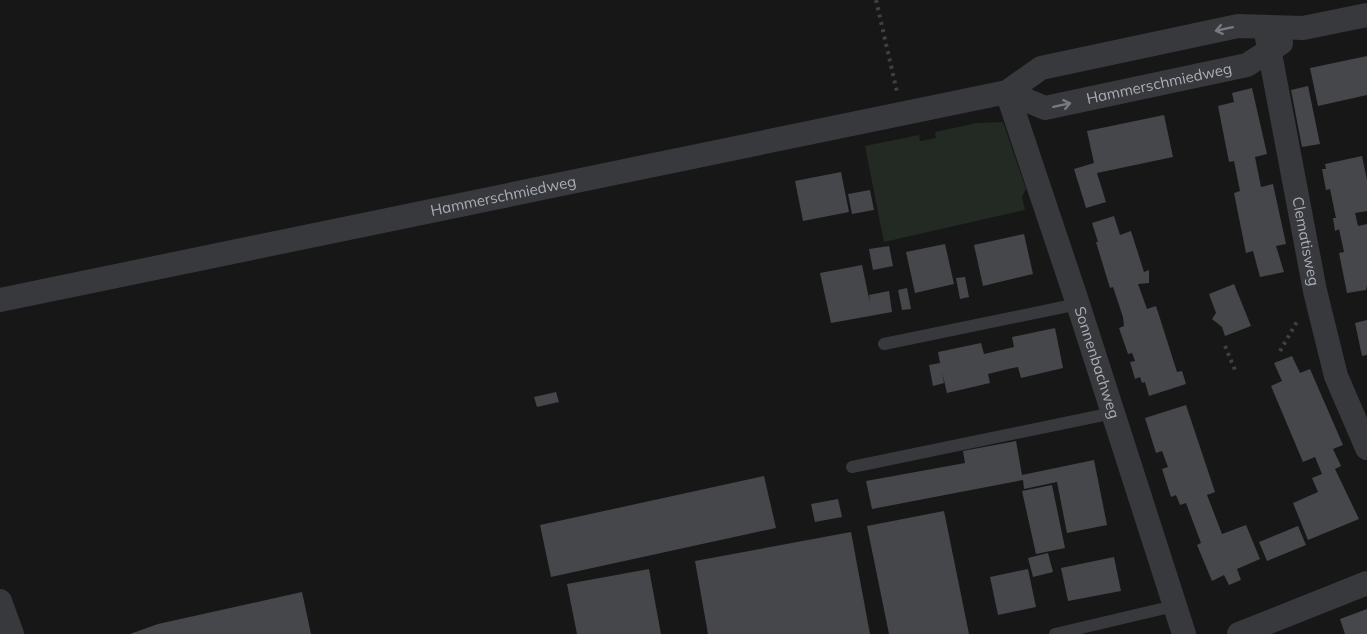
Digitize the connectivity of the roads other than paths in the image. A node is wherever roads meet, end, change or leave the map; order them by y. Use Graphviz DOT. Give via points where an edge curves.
graph roads {
  1 [pos="1367,15"];
  2 [pos="1267,39"];
  3 [pos="1007,92"];
  4 [pos="0,300"];
  5 [pos="1078,304"];
  6 [pos="884,344"];
  7 [pos="1113,413"];
  8 [pos="1367,448"];
  9 [pos="852,467"];
  10 [pos="1367,583"];
  11 [pos="0,601"];
  12 [pos="1174,606"];
  13 [pos="12,634"];
  14 [pos="1055,634"];
  15 [pos="1184,634"];
  16 [pos="1239,634"];
  1 -- 2 [label="street, Hammerschmiedweg"];
  2 -- 3 [label="street, Hammerschmiedweg, one-way" via="1238,26 1041,68"];
  3 -- 2 [label="street, Hammerschmiedweg, one-way" via="1045,108 1247,65"];
  2 -- 8 [label="street, Clematisweg" via="1315,291 1336,376"];
  3 -- 4 [label="street, Hammerschmiedweg"];
  3 -- 5 [label="street, Sonnenbachweg"];
  5 -- 6 [label="lane"];
  5 -- 7 [label="street, Sonnenbachweg"];
  7 -- 9 [label="lane"];
  7 -- 12 [label="street, Sonnenbachweg"];
  10 -- 16 [label="street"];
  11 -- 13 [label="street"];
  12 -- 14 [label="lane"];
  12 -- 15 [label="street, Sonnenbachweg"];
}
